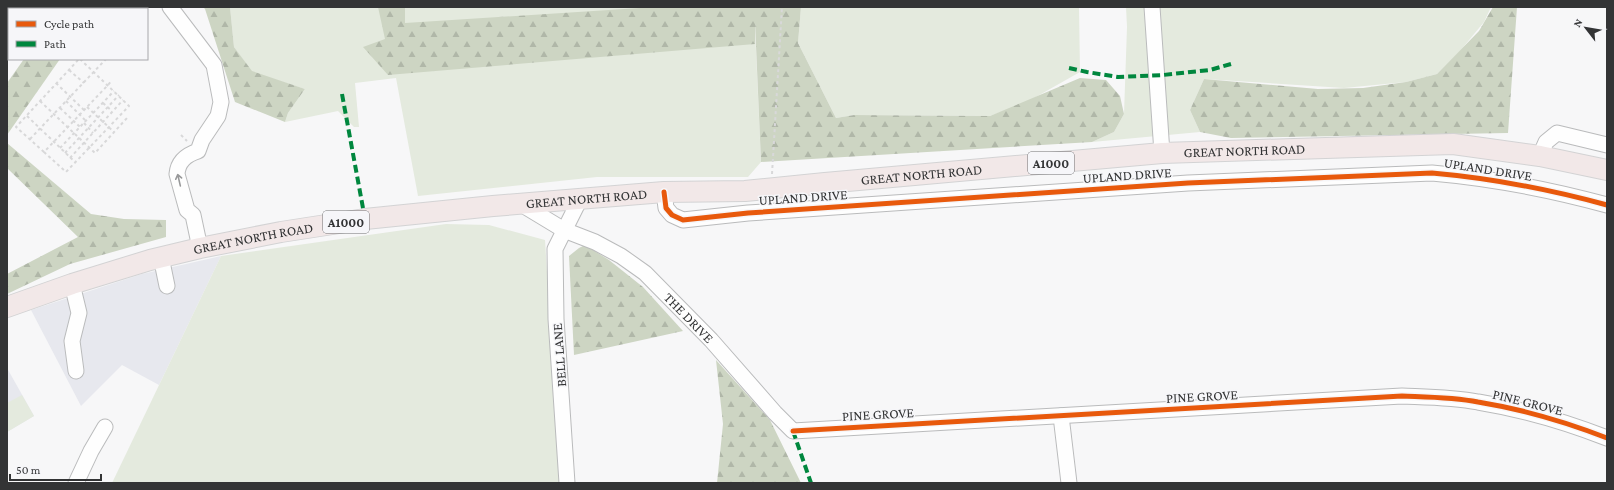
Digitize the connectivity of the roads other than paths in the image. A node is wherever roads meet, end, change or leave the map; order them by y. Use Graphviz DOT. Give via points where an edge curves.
graph roads {
  1 [pos="170,7"];
  2 [pos="1152,7"];
  3 [pos="1607,145"];
  4 [pos="1162,153"];
  5 [pos="1540,156"];
  6 [pos="1607,170"];
  7 [pos="664,192"];
  8 [pos="580,199"];
  9 [pos="521,204"];
  10 [pos="1607,206"];
  11 [pos="564,230"];
  12 [pos="200,248"];
  13 [pos="156,259"];
  14 [pos="72,284"];
  15 [pos="162,287"];
  16 [pos="7,307"];
  17 [pos="76,371"];
  18 [pos="1061,416"];
  19 [pos="104,427"];
  20 [pos="793,431"];
  21 [pos="1607,438"];
  22 [pos="76,483"];
  23 [pos="567,483"];
  24 [pos="1069,483"];
  12 -- 1 [label="street, one-way" via="177,169 184,158 198,151 218,116 221,102 214,65"];
  2 -- 4 [label="street"];
  3 -- 5 [label="street" via="1557,134 1546,142"];
  4 -- 5 [label="main road, GREAT NORTH ROAD / A1000" via="1453,144"];
  4 -- 7 [label="main road, GREAT NORTH ROAD / A1000" via="745,191"];
  5 -- 6 [label="main road, GREAT NORTH ROAD / A1000"];
  7 -- 8 [label="main road, GREAT NORTH ROAD / A1000"];
  7 -- 10 [label="street, UPLAND DRIVE" via="666,208 672,215 683,220 756,212 1188,183 1432,173 1463,175"];
  8 -- 9 [label="main road, GREAT NORTH ROAD / A1000"];
  8 -- 11 [label="street, BELL LANE"];
  9 -- 11 [label="street"];
  9 -- 12 [label="main road, GREAT NORTH ROAD / A1000" via="365,219"];
  11 -- 20 [label="street, THE DRIVE" via="595,242 645,273 711,340"];
  11 -- 23 [label="street, BELL LANE" via="555,249 556,319"];
  12 -- 13 [label="main road, GREAT NORTH ROAD / A1000"];
  13 -- 14 [label="main road, GREAT NORTH ROAD / A1000"];
  13 -- 15 [label="street"];
  14 -- 16 [label="main road, GREAT NORTH ROAD / A1000"];
  14 -- 17 [label="street" via="79,313 72,341"];
  18 -- 20 [label="street, PINE GROVE"];
  18 -- 21 [label="street, PINE GROVE" via="1402,396 1478,402 1553,420"];
  18 -- 24 [label="street"];
  19 -- 22 [label="street"];
}
